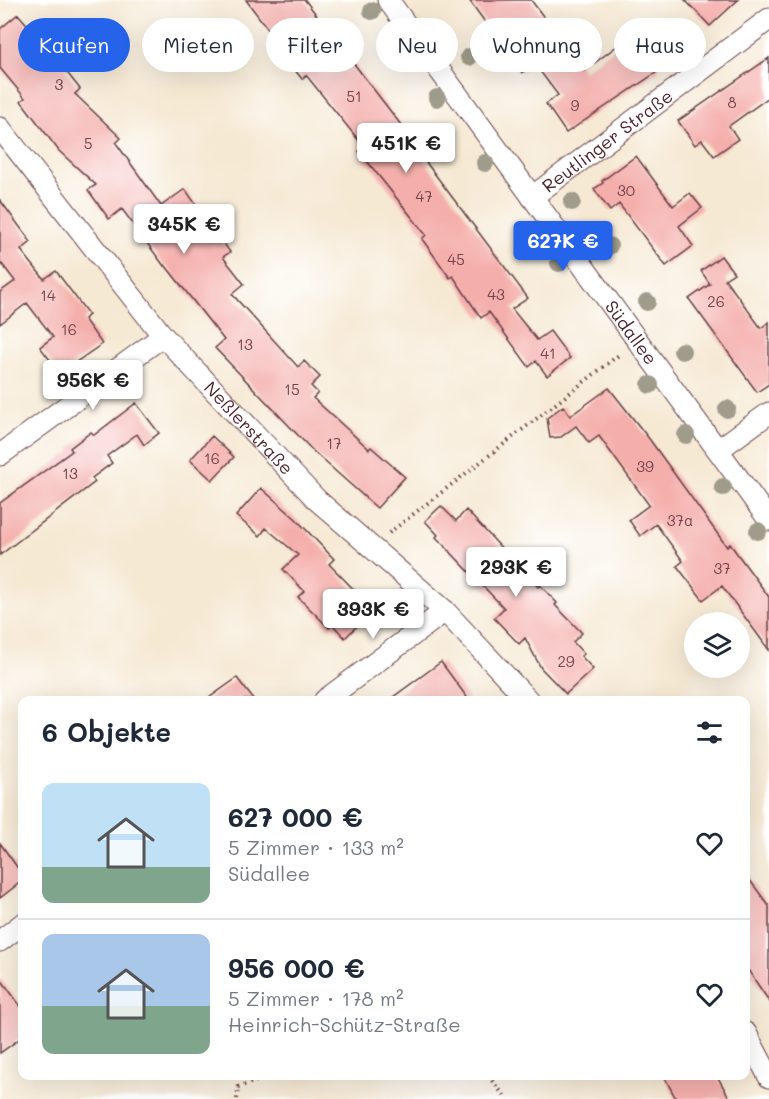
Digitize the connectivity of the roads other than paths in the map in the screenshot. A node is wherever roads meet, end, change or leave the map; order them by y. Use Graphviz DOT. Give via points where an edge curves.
graph roads {
  1 [pos="388,0"];
  2 [pos="769,19"];
  3 [pos="0,128"];
  4 [pos="532,197"];
  5 [pos="164,336"];
  6 [pos="769,413"];
  7 [pos="718,450"];
  8 [pos="0,455"];
  9 [pos="769,520"];
  10 [pos="445,611"];
  11 [pos="330,696"];
  12 [pos="524,696"];
  13 [pos="18,927"];
  14 [pos="0,941"];
  15 [pos="750,1040"];
  16 [pos="769,1077"];
  1 -- 4 [label="street, Südallee"];
  2 -- 4 [label="street, Reutlinger Straße"];
  3 -- 5 [label="street, Neßlerstraße"];
  4 -- 7 [label="street, Südallee"];
  5 -- 8 [label="street"];
  5 -- 10 [label="street, Neßlerstraße" via="317,500"];
  6 -- 7 [label="street"];
  7 -- 9 [label="street, Südallee"];
  10 -- 11 [label="street"];
  10 -- 12 [label="street, Neßlerstraße"];
  13 -- 14 [label="street"];
  15 -- 16 [label="street"];
}
